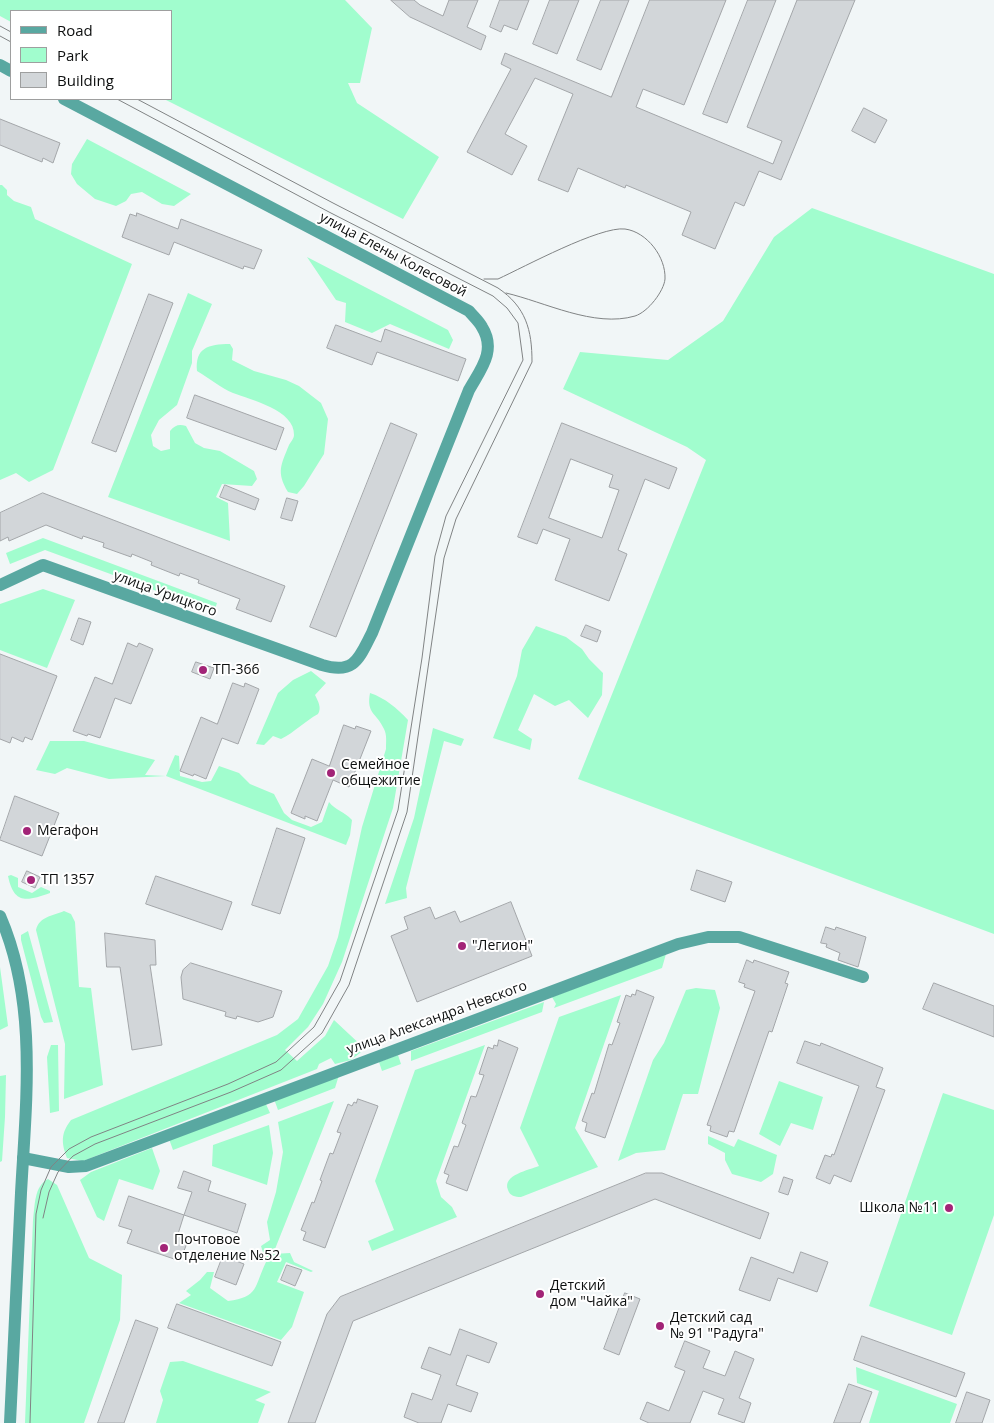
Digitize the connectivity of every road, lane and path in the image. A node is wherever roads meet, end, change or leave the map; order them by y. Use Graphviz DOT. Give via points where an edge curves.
graph roads {
  1 [pos="66,100"];
  2 [pos="0,585"];
  3 [pos="322,665"];
  4 [pos="0,916"];
  5 [pos="864,977"];
  6 [pos="23,1158"];
  7 [pos="10,1423"];
  1 -- 3 [label="street, улица Елены Колесовой" via="469,312 482,327 487,340 487,358 466,399 372,633 356,662 345,669"];
  2 -- 3 [label="street, улица Урицкого" via="43,565"];
  4 -- 6 [label="street" via="16,962 24,1012 27,1064"];
  5 -- 6 [label="street, улица Александра Невского" via="739,937 693,940 86,1166 69,1167"];
  6 -- 7 [label="street"];
}
